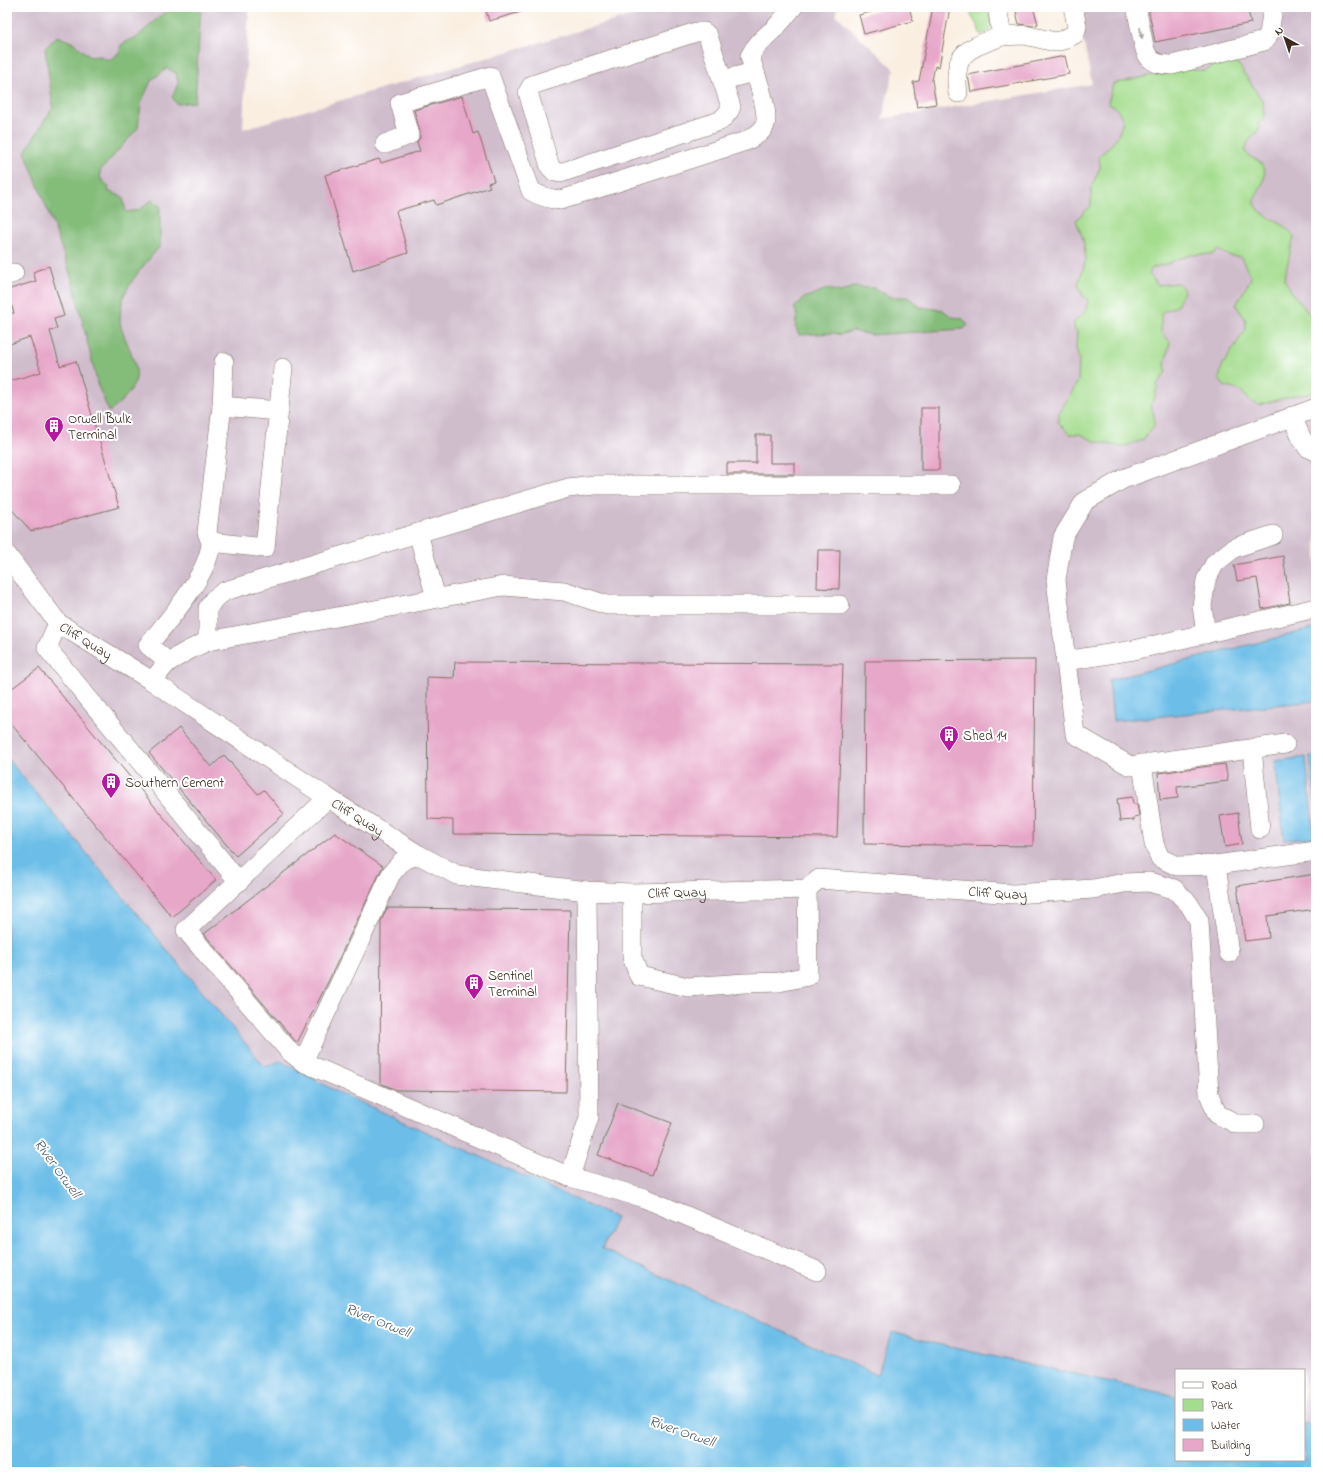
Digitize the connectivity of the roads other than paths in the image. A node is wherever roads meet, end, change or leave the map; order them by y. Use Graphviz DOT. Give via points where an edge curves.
graph roads {
  1 [pos="793,7"];
  2 [pos="997,7"];
  3 [pos="1073,7"];
  4 [pos="1136,7"];
  5 [pos="1273,7"];
  6 [pos="1002,36"];
  7 [pos="754,72"];
  8 [pos="723,80"];
  9 [pos="958,93"];
  10 [pos="540,133"];
  11 [pos="513,141"];
  12 [pos="385,144"];
  13 [pos="554,172"];
  14 [pos="539,196"];
  15 [pos="224,362"];
  16 [pos="283,368"];
  17 [pos="222,406"];
  18 [pos="1316,408"];
  19 [pos="279,411"];
  20 [pos="1292,416"];
  21 [pos="1316,451"];
  22 [pos="951,485"];
  23 [pos="418,533"];
  24 [pos="1273,535"];
  25 [pos="211,542"];
  26 [pos="7,555"];
  27 [pos="436,598"];
  28 [pos="840,605"];
  29 [pos="1316,608"];
  30 [pos="58,623"];
  31 [pos="1206,634"];
  32 [pos="208,641"];
  33 [pos="1065,661"];
  34 [pos="168,662"];
  35 [pos="152,681"];
  36 [pos="1284,744"];
  37 [pos="1252,749"];
  38 [pos="1142,764"];
  39 [pos="328,798"];
  40 [pos="1260,829"];
  41 [pos="1316,851"];
  42 [pos="418,855"];
  43 [pos="1216,865"];
  44 [pos="239,882"];
  45 [pos="807,889"];
  46 [pos="587,892"];
  47 [pos="632,893"];
  48 [pos="1229,953"];
  49 [pos="303,1062"];
  50 [pos="1255,1124"];
  51 [pos="570,1177"];
  52 [pos="817,1272"];
  1 -- 7 [label="street" via="753,49 750,56"];
  2 -- 6 [label="street"];
  3 -- 6 [label="street" via="1077,26 1075,34 1063,40 1055,42 1025,35"];
  4 -- 5 [label="street, one-way" via="1145,52 1154,62 1162,65 1172,65 1264,41 1269,34"];
  6 -- 9 [label="street" via="974,46 965,53 957,66 955,76"];
  7 -- 8 [label="street"];
  7 -- 14 [label="street" via="764,104 765,126 746,141 561,200"];
  8 -- 10 [label="street" via="708,36 704,32 696,32 532,85 528,92"];
  8 -- 13 [label="street" via="731,107 730,112 720,121"];
  10 -- 11 [label="street"];
  10 -- 13 [label="street" via="550,167"];
  11 -- 12 [label="street" via="490,76 400,103 409,135"];
  11 -- 14 [label="street" via="531,191"];
  13 -- 14 [label="street"];
  15 -- 17 [label="street"];
  16 -- 19 [label="street"];
  17 -- 19 [label="street"];
  17 -- 25 [label="street" via="207,532"];
  18 -- 20 [label="street"];
  19 -- 25 [label="street" via="265,548"];
  20 -- 21 [label="street" via="1307,447"];
  20 -- 33 [label="street" via="1123,479 1086,501 1063,537 1056,580"];
  22 -- 23 [label="street" via="594,485 568,488"];
  23 -- 27 [label="street"];
  23 -- 32 [label="street" via="225,591 214,599 208,608"];
  24 -- 31 [label="street" via="1234,548 1215,563 1206,580 1202,606"];
  25 -- 34 [label="street" via="204,568 174,614 148,645"];
  26 -- 30 [label="street, Cliff Quay"];
  27 -- 28 [label="street" via="503,586 564,591 607,605"];
  27 -- 32 [label="street"];
  29 -- 31 [label="street"];
  30 -- 35 [label="street, Cliff Quay"];
  30 -- 44 [label="street" via="47,648"];
  31 -- 33 [label="street" via="1134,650"];
  32 -- 34 [label="street"];
  33 -- 38 [label="street" via="1075,734 1130,766"];
  34 -- 35 [label="street"];
  35 -- 39 [label="street, Cliff Quay"];
  36 -- 37 [label="street"];
  37 -- 38 [label="street"];
  37 -- 40 [label="street"];
  38 -- 43 [label="street" via="1154,844 1160,858 1177,866"];
  39 -- 42 [label="street, Cliff Quay"];
  39 -- 44 [label="street"];
  41 -- 43 [label="street"];
  42 -- 46 [label="street, Cliff Quay" via="456,875"];
  42 -- 49 [label="street" via="403,860 391,874"];
  43 -- 48 [label="street"];
  44 -- 49 [label="street" via="186,930 290,1052"];
  45 -- 47 [label="street, Cliff Quay"];
  45 -- 47 [label="street" via="808,976 779,982 688,987 639,976 632,957"];
  45 -- 50 [label="street, Cliff Quay" via="819,879 1012,894 1093,889 1124,883 1149,882 1174,889 1189,904 1199,921 1209,1094 1217,1114 1237,1124"];
  46 -- 47 [label="street, Cliff Quay"];
  46 -- 51 [label="street" via="589,1117"];
  49 -- 51 [label="street"];
  51 -- 52 [label="street" via="644,1198"];
}
